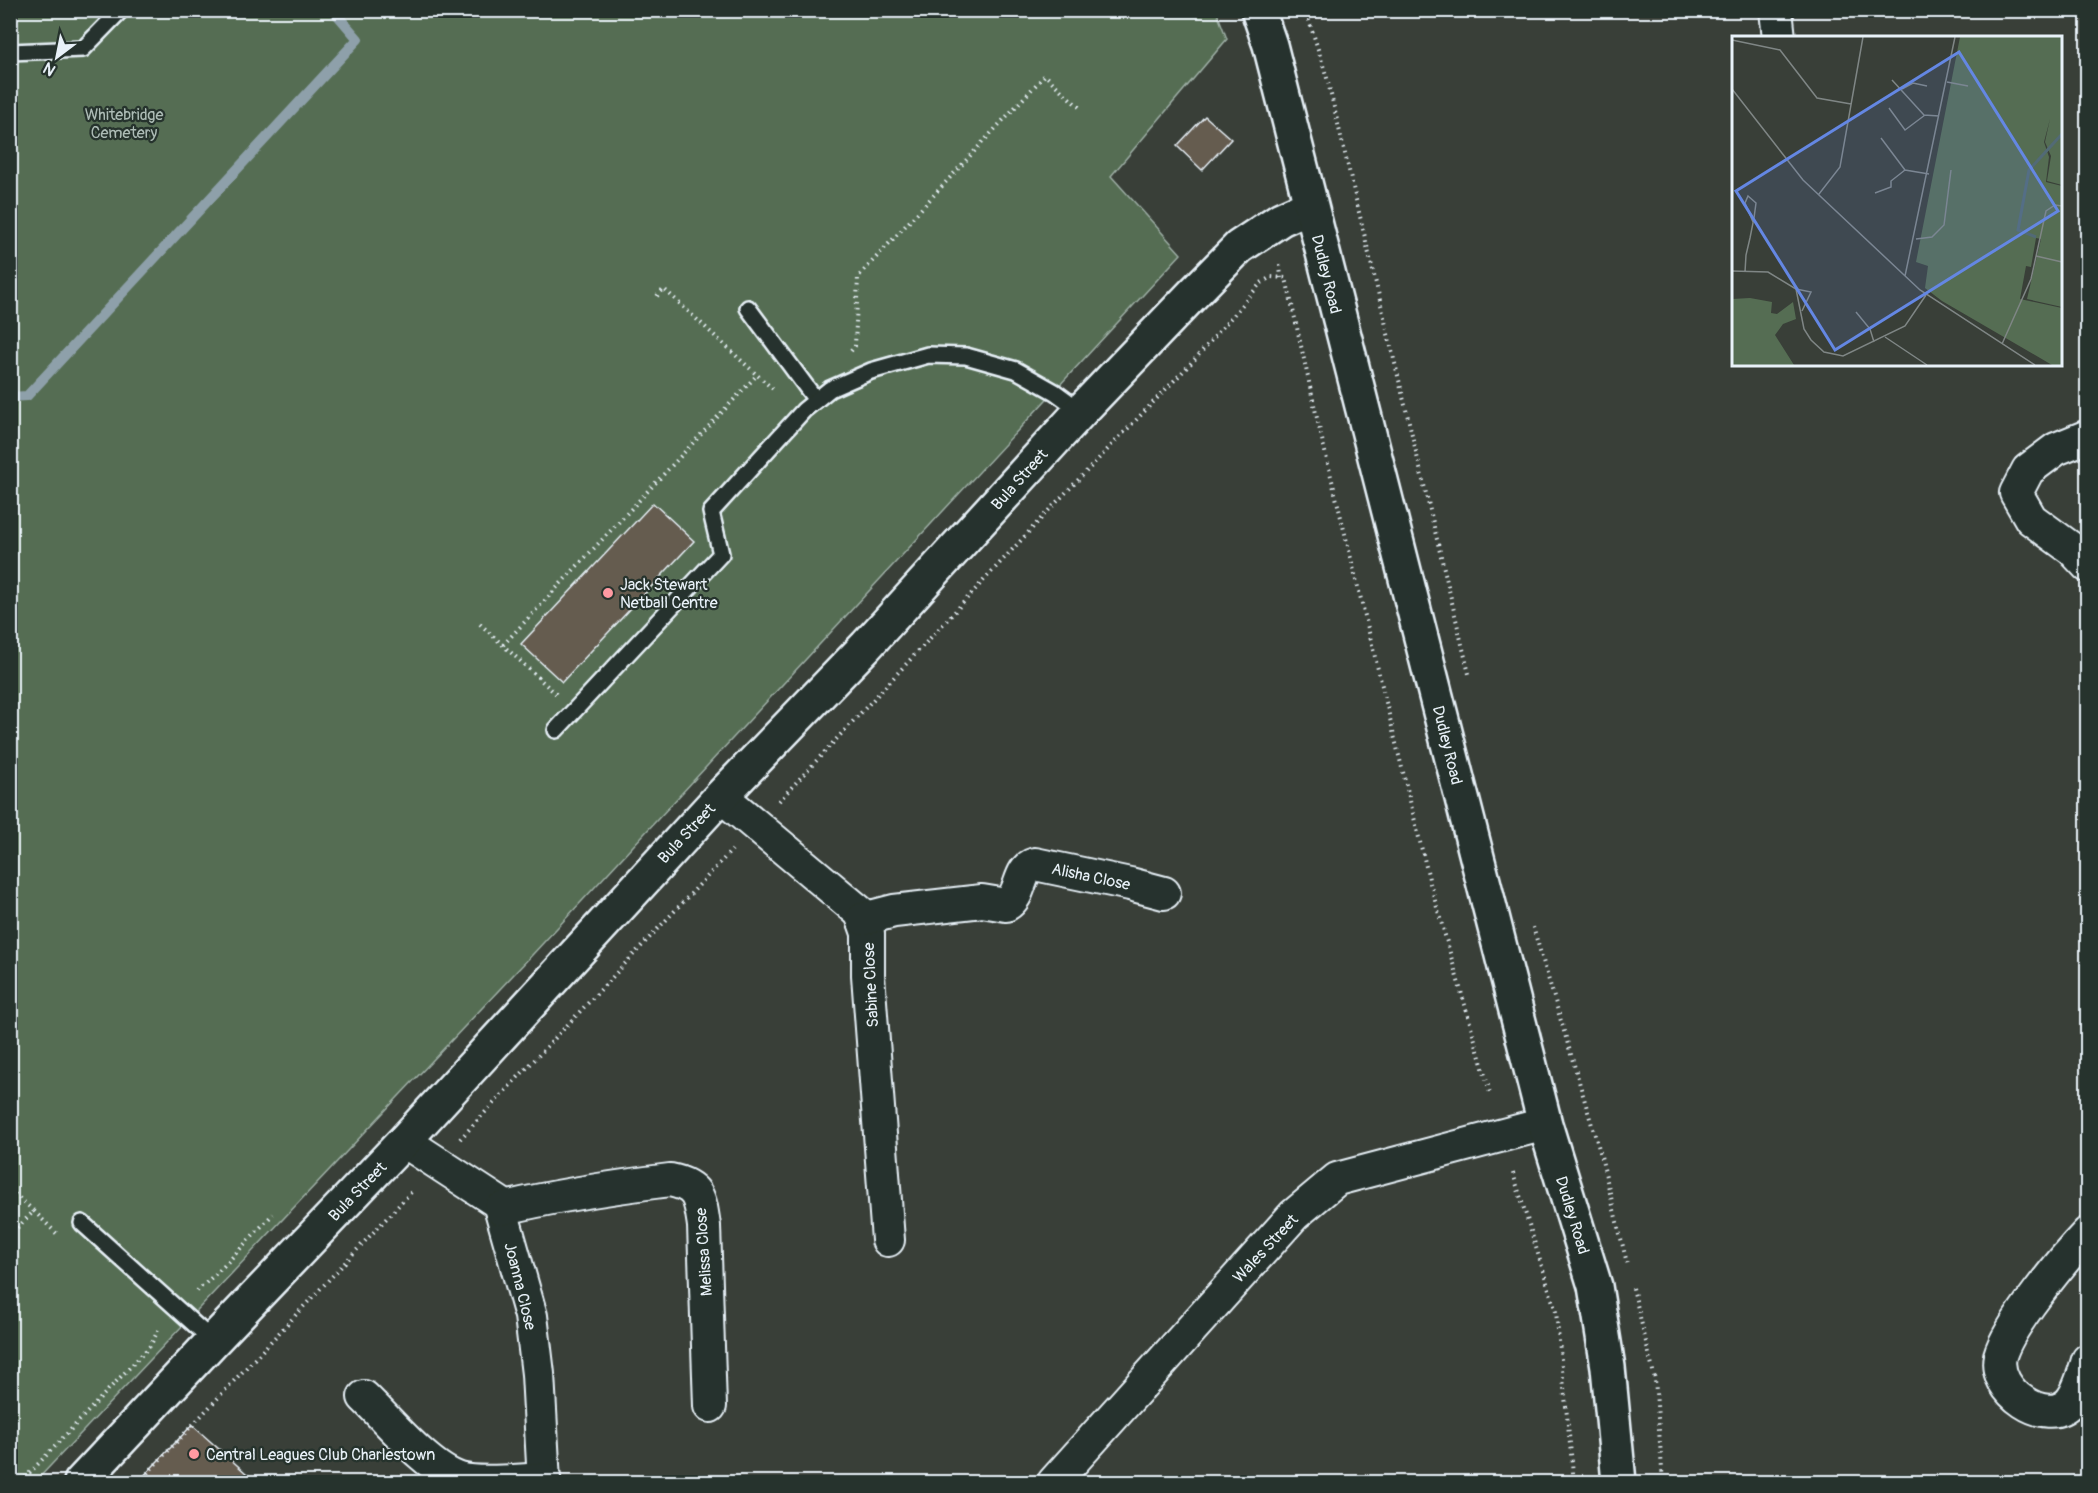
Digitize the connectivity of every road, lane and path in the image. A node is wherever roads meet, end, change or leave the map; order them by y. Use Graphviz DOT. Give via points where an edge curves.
graph roads {
  1 [pos="121,10"];
  2 [pos="1258,10"];
  3 [pos="1776,10"];
  4 [pos="1307,14"];
  5 [pos="1779,36"];
  6 [pos="10,52"];
  7 [pos="1080,108"];
  8 [pos="1310,206"];
  9 [pos="1280,265"];
  10 [pos="1281,278"];
  11 [pos="657,296"];
  12 [pos="748,308"];
  13 [pos="843,355"];
  14 [pos="757,375"];
  15 [pos="779,394"];
  16 [pos="816,400"];
  17 [pos="1081,411"];
  18 [pos="2088,436"];
  19 [pos="2088,567"];
  20 [pos="480,624"];
  21 [pos="503,645"];
  22 [pos="1470,678"];
  23 [pos="574,711"];
  24 [pos="556,730"];
  25 [pos="721,796"];
  26 [pos="756,825"];
  27 [pos="1164,893"];
  28 [pos="1531,918"];
  29 [pos="863,919"];
  30 [pos="1491,1096"];
  31 [pos="1545,1124"];
  32 [pos="404,1141"];
  33 [pos="438,1163"];
  34 [pos="1513,1173"];
  35 [pos="10,1190"];
  36 [pos="501,1209"];
  37 [pos="273,1214"];
  38 [pos="82,1223"];
  39 [pos="2088,1233"];
  40 [pos="10,1235"];
  41 [pos="888,1240"];
  42 [pos="1628,1266"];
  43 [pos="1630,1277"];
  44 [pos="178,1308"];
  45 [pos="159,1329"];
  46 [pos="213,1341"];
  47 [pos="2088,1360"];
  48 [pos="364,1397"];
  49 [pos="710,1406"];
  50 [pos="544,1481"];
  51 [pos="21,1482"];
  52 [pos="81,1482"];
  53 [pos="139,1482"];
  54 [pos="1054,1482"];
  55 [pos="1574,1482"];
  56 [pos="1619,1482"];
  57 [pos="1663,1482"];
  1 -- 6 [label="lane" via="83,49"];
  2 -- 8 [label="street, Dudley Road"];
  3 -- 5 [label="street"];
  4 -- 22 [label="path" via="1327,78"];
  7 -- 13 [label="path" via="1045,75 858,277 855,346"];
  8 -- 17 [label="street, Bula Street" via="1281,219 1239,247"];
  8 -- 31 [label="street, Dudley Road"];
  9 -- 10 [label="path"];
  10 -- 26 [label="path" via="1271,277 1261,283 1196,358"];
  10 -- 30 [label="path" via="1286,278 1430,883"];
  11 -- 14 [label="path" via="664,289"];
  12 -- 16 [label="lane"];
  14 -- 15 [label="path"];
  14 -- 21 [label="path"];
  16 -- 17 [label="lane" via="830,389 871,371 928,354 966,356 1016,370"];
  16 -- 23 [label="lane" via="711,512 721,554"];
  17 -- 25 [label="street, Bula Street" via="866,646"];
  18 -- 19 [label="street" via="2056,448 2028,470 2016,494 2031,519 2072,549"];
  20 -- 21 [label="path"];
  21 -- 23 [label="path"];
  23 -- 24 [label="lane"];
  25 -- 26 [label="street, Sabine Close"];
  25 -- 32 [label="street, Bula Street"];
  26 -- 29 [label="street, Sabine Close" via="861,913"];
  26 -- 33 [label="path"];
  27 -- 29 [label="street, Alisha Close" via="1035,864 1024,872 1016,896 1006,904 982,901 894,911"];
  28 -- 42 [label="path" via="1600,1152"];
  29 -- 41 [label="street, Sabine Close" via="868,933"];
  31 -- 54 [label="street, Wales Street" via="1337,1179 1294,1215"];
  31 -- 56 [label="street, Dudley Road" via="1595,1286 1608,1367"];
  32 -- 33 [label="street"];
  32 -- 46 [label="street, Bula Street"];
  33 -- 36 [label="street" via="499,1203"];
  33 -- 53 [label="path"];
  34 -- 55 [label="path" via="1556,1312"];
  35 -- 40 [label="path" via="34,1211"];
  36 -- 49 [label="street, Melissa Close" via="670,1180 695,1190 704,1226"];
  36 -- 50 [label="street, Joanna Close" via="531,1316"];
  37 -- 44 [label="path"];
  38 -- 44 [label="lane"];
  39 -- 47 [label="street" via="2011,1332 2000,1358 2002,1380 2017,1399 2052,1411 2069,1403"];
  43 -- 57 [label="path" via="1655,1379"];
  44 -- 46 [label="lane"];
  45 -- 51 [label="path" via="150,1346"];
  46 -- 52 [label="street, Bula Street"];
  48 -- 50 [label="street" via="424,1456 459,1479"];
}
